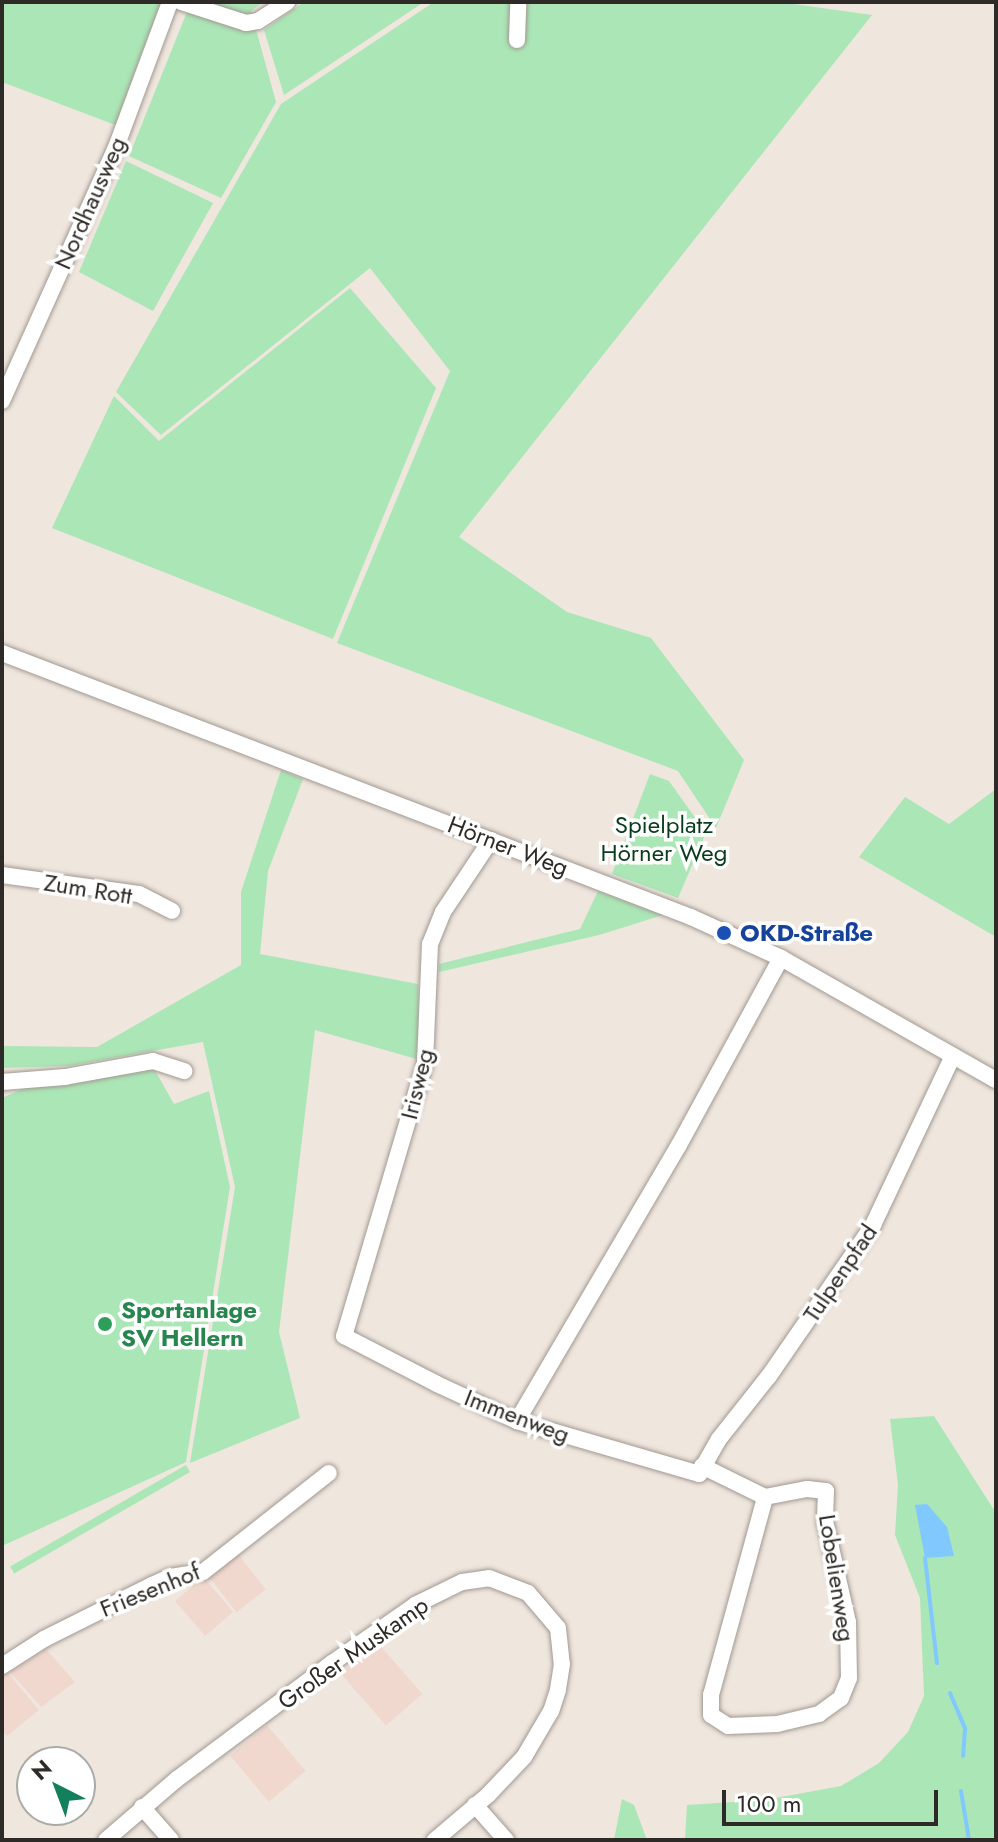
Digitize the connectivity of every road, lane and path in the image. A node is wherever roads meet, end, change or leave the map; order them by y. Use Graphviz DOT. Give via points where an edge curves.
graph roads {
  1 [pos="170,2"];
  2 [pos="181,2"];
  3 [pos="287,2"];
  4 [pos="518,2"];
  5 [pos="517,40"];
  6 [pos="2,401"];
  7 [pos="2,653"];
  8 [pos="491,840"];
  9 [pos="2,875"];
  10 [pos="172,911"];
  11 [pos="781,958"];
  12 [pos="953,1056"];
  13 [pos="184,1071"];
  14 [pos="996,1080"];
  15 [pos="2,1082"];
  16 [pos="344,1336"];
  17 [pos="517,1421"];
  18 [pos="700,1470"];
  19 [pos="329,1473"];
  20 [pos="765,1497"];
  21 [pos="2,1666"];
  22 [pos="475,1805"];
  23 [pos="142,1807"];
  24 [pos="106,1840"];
  25 [pos="171,1840"];
  26 [pos="435,1840"];
  27 [pos="506,1840"];
  1 -- 6 [label="street, Nordhausweg" via="115,150"];
  2 -- 3 [label="street" via="246,23"];
  4 -- 5 [label="street"];
  7 -- 8 [label="street, Hörner Weg"];
  8 -- 11 [label="street, Hörner Weg" via="656,902"];
  8 -- 16 [label="street, Irisweg" via="443,912 430,944 425,1063"];
  9 -- 10 [label="street, Zum Rott" via="139,894"];
  11 -- 12 [label="street, Hörner Weg"];
  11 -- 17 [label="street" via="679,1145"];
  12 -- 14 [label="street, Hörner Weg"];
  12 -- 18 [label="street, Tulpenpfad" via="873,1225"];
  13 -- 15 [label="street" via="153,1061"];
  16 -- 17 [label="street, Immenweg"];
  17 -- 18 [label="street, Immenweg"];
  18 -- 20 [label="street"];
  19 -- 21 [label="street, Friesenhof" via="203,1572 152,1585"];
  20 -- 20 [label="street, Lobelienweg" via="826,1491 825,1521 848,1622 849,1678 841,1698 819,1714 777,1724 728,1726 711,1715 711,1695"];
  22 -- 23 [label="street, Großer Muskamp" via="535,1741 551,1711 562,1664 558,1628 547,1612 528,1593 489,1578 462,1582 415,1605"];
  22 -- 26 [label="street, Großer Muskamp"];
  22 -- 27 [label="street"];
  23 -- 24 [label="street, Großer Muskamp"];
  23 -- 25 [label="street"];
}
